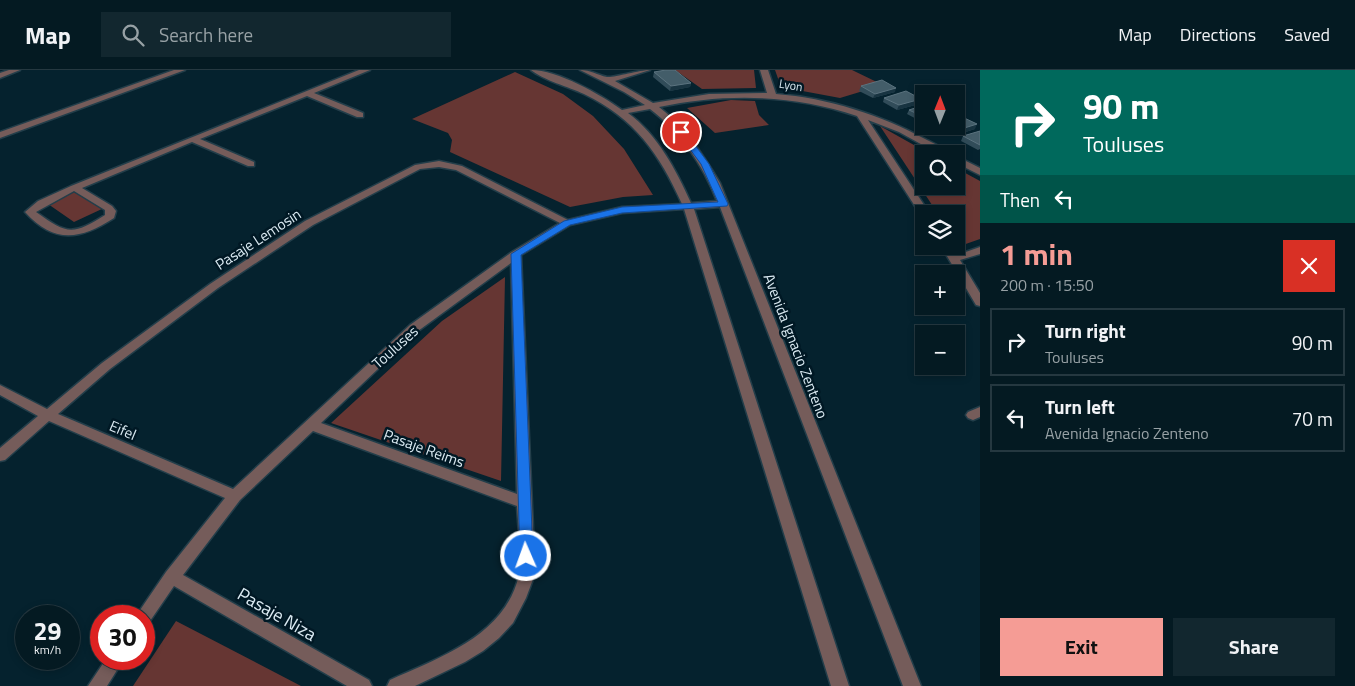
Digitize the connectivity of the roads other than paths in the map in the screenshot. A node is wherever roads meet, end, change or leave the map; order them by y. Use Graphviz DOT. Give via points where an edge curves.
graph roads {
  1 [pos="16,70"];
  2 [pos="182,70"];
  3 [pos="366,70"];
  4 [pos="535,70"];
  5 [pos="584,70"];
  6 [pos="646,70"];
  7 [pos="764,70"];
  8 [pos="0,76"];
  9 [pos="608,80"];
  10 [pos="308,93"];
  11 [pos="772,95"];
  12 [pos="655,106"];
  13 [pos="622,112"];
  14 [pos="360,115"];
  15 [pos="861,115"];
  16 [pos="0,135"];
  17 [pos="192,139"];
  18 [pos="929,145"];
  19 [pos="251,164"];
  20 [pos="965,164"];
  21 [pos="980,172"];
  22 [pos="75,188"];
  23 [pos="724,204"];
  24 [pos="919,205"];
  25 [pos="688,206"];
  26 [pos="567,223"];
  27 [pos="980,250"];
  28 [pos="516,254"];
  29 [pos="952,255"];
  30 [pos="954,259"];
  31 [pos="980,302"];
  32 [pos="0,389"];
  33 [pos="47,415"];
  34 [pos="311,425"];
  35 [pos="0,456"];
  36 [pos="235,496"];
  37 [pos="525,503"];
  38 [pos="172,576"];
  39 [pos="152,605"];
  40 [pos="109,670"];
  41 [pos="98,686"];
  42 [pos="363,686"];
  43 [pos="396,686"];
  44 [pos="840,686"];
  45 [pos="912,686"];
  1 -- 8 [label="street"];
  2 -- 16 [label="street"];
  3 -- 10 [label="street"];
  4 -- 13 [label="street" via="583,89"];
  5 -- 9 [label="street, Avenida Ignacio Zenteno"];
  6 -- 9 [label="street"];
  7 -- 11 [label="street"];
  9 -- 12 [label="street, Avenida Ignacio Zenteno"];
  10 -- 14 [label="street"];
  10 -- 17 [label="street"];
  11 -- 12 [label="street, Lyon" via="708,96"];
  11 -- 15 [label="street, Lyon" via="837,107"];
  12 -- 13 [label="street, Lyon"];
  12 -- 23 [label="street, Avenida Ignacio Zenteno" via="693,146"];
  13 -- 25 [label="street" via="660,150"];
  15 -- 18 [label="street, Lyon" via="896,127"];
  15 -- 24 [label="street"];
  17 -- 19 [label="street"];
  17 -- 22 [label="street"];
  20 -- 21 [label="street"];
  22 -- 22 [label="street" via="39,205 30,212 60,233 74,233 110,216 109,208"];
  23 -- 25 [label="street, Touluses"];
  23 -- 45 [label="street, Avenida Ignacio Zenteno"];
  25 -- 26 [label="street, Touluses" via="622,210"];
  25 -- 44 [label="street"];
  26 -- 28 [label="street, Touluses"];
  26 -- 33 [label="street, Pasaje Lemosin" via="460,168 439,164 418,167 262,252 162,323"];
  27 -- 30 [label="street"];
  28 -- 34 [label="street, Touluses" via="414,328"];
  28 -- 37 [label="street"];
  29 -- 30 [label="street"];
  30 -- 31 [label="street"];
  32 -- 33 [label="street, Eifel"];
  33 -- 35 [label="street, Pasaje Lemosin"];
  33 -- 36 [label="street, Eifel"];
  34 -- 36 [label="street, Touluses"];
  34 -- 37 [label="street, Pasaje Reims"];
  36 -- 38 [label="street, Touluses"];
  37 -- 43 [label="street" via="527,574 522,595 510,616 484,642 468,652"];
  38 -- 39 [label="street, Touluses"];
  38 -- 42 [label="street, Pasaje Niza"];
  40 -- 41 [label="street"];
}
